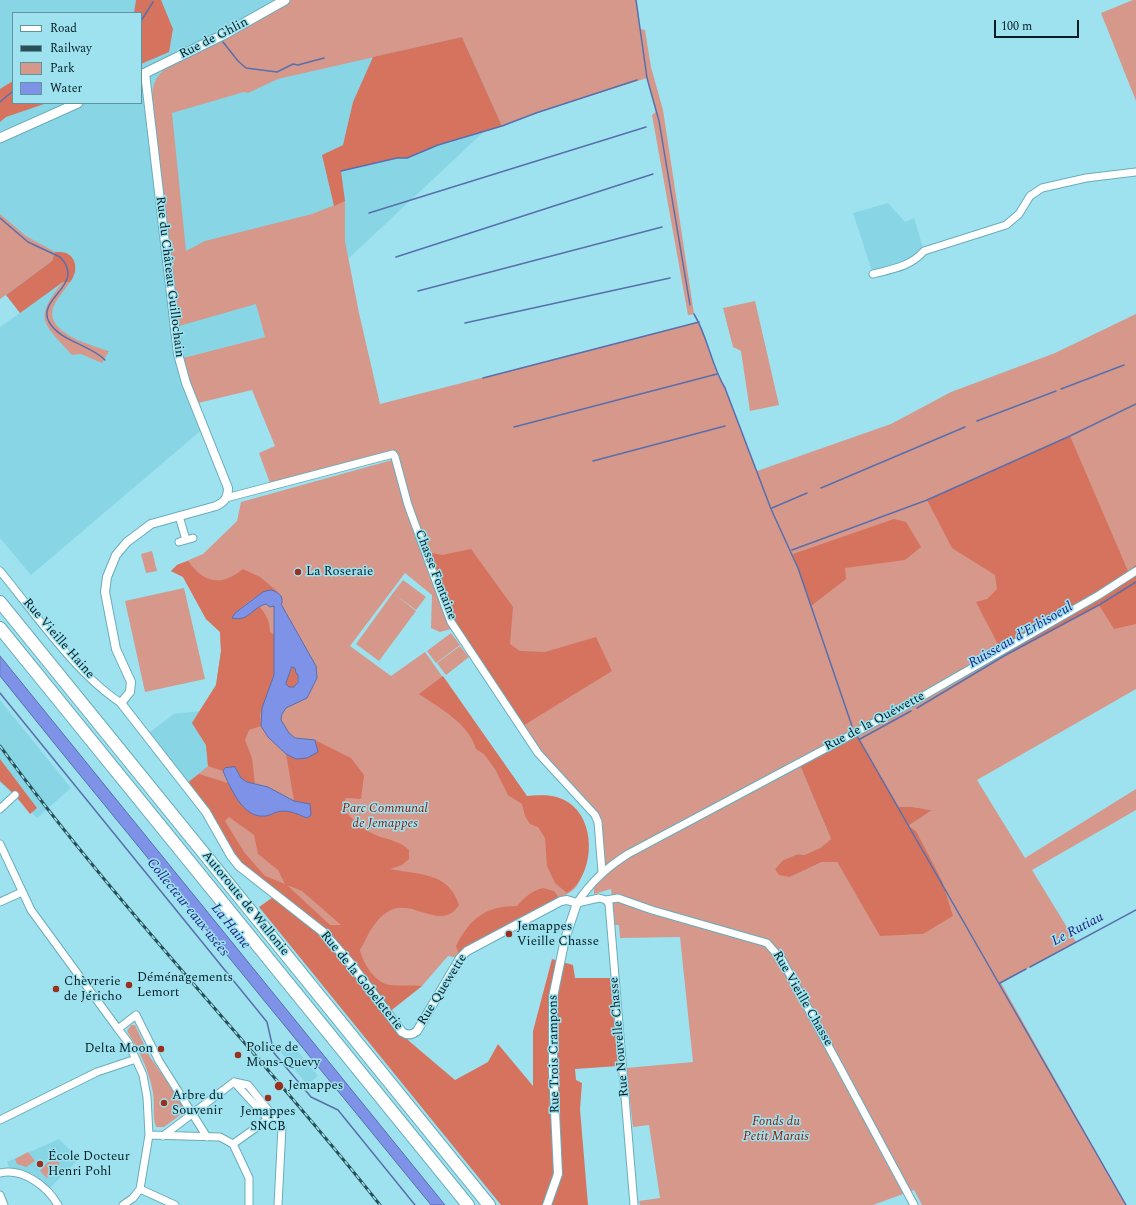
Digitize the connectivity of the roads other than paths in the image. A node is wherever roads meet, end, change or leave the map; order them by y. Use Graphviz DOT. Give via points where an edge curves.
graph roads {
  1 [pos="285,0"];
  2 [pos="143,74"];
  3 [pos="76,104"];
  4 [pos="0,138"];
  5 [pos="1136,172"];
  6 [pos="873,274"];
  7 [pos="226,498"];
  8 [pos="179,516"];
  9 [pos="186,540"];
  10 [pos="0,570"];
  11 [pos="1136,571"];
  12 [pos="0,602"];
  13 [pos="0,628"];
  14 [pos="121,703"];
  15 [pos="15,795"];
  16 [pos="0,809"];
  17 [pos="0,844"];
  18 [pos="602,872"];
  19 [pos="22,892"];
  20 [pos="606,900"];
  21 [pos="0,902"];
  22 [pos="577,904"];
  23 [pos="118,1029"];
  24 [pos="417,1031"];
  25 [pos="136,1059"];
  26 [pos="193,1114"];
  27 [pos="270,1117"];
  28 [pos="0,1120"];
  29 [pos="149,1135"];
  30 [pos="163,1136"];
  31 [pos="207,1136"];
  32 [pos="233,1144"];
  33 [pos="0,1173"];
  34 [pos="140,1189"];
  35 [pos="0,1195"];
  36 [pos="4,1205"];
  37 [pos="58,1205"];
  38 [pos="123,1205"];
  39 [pos="175,1205"];
  40 [pos="250,1205"];
  41 [pos="278,1205"];
  42 [pos="468,1205"];
  43 [pos="489,1205"];
  44 [pos="547,1205"];
  45 [pos="634,1205"];
  46 [pos="914,1205"];
  1 -- 2 [label="main road, Rue de Ghlin" via="223,35"];
  2 -- 7 [label="street, Rue du Château Guillochain" via="178,354 186,383 228,488"];
  3 -- 4 [label="main road"];
  5 -- 6 [label="street" via="1086,178 1042,188 1030,196 1019,214 1006,225 924,251 916,260 904,266"];
  7 -- 8 [label="street" via="216,506"];
  7 -- 18 [label="street, Chasse Fontaine" via="393,454 408,505 451,622 538,753 595,816 599,827"];
  8 -- 9 [label="street"];
  8 -- 14 [label="street" via="151,524 127,542 116,555 107,577 105,592 114,643 131,682 130,692"];
  10 -- 14 [label="street, Rue Vieille Haine" via="60,646 100,688"];
  11 -- 18 [label="street, Rue de la Quéwette" via="911,703 642,846"];
  12 -- 43 [label="highway, Autoroute de Wallonie"];
  13 -- 42 [label="highway, Autoroute de Wallonie"];
  14 -- 24 [label="street, Rue de la Gobeleterie" via="206,812 239,866 323,932 351,964 402,1032 410,1035"];
  15 -- 16 [label="street"];
  17 -- 19 [label="street"];
  18 -- 22 [label="street, Rue de la Quéwette" via="590,884"];
  19 -- 21 [label="street"];
  19 -- 23 [label="street" via="31,910"];
  20 -- 22 [label="street" via="599,898"];
  20 -- 45 [label="street, Rue Nouvelle Chasse" via="609,904"];
  20 -- 46 [label="street, Rue Vieille Chasse" via="618,898 767,943 772,947 782,960"];
  22 -- 24 [label="street, Rue Quewette" via="567,900 561,901 472,946 460,958"];
  22 -- 44 [label="street, Rue Trois Crampons" via="564,939 553,997 553,1069 558,1174"];
  23 -- 25 [label="street"];
  23 -- 26 [label="street" via="136,1015 159,1061"];
  25 -- 28 [label="street" via="97,1072"];
  25 -- 29 [label="street" via="146,1087"];
  26 -- 27 [label="street" via="234,1082 248,1085"];
  26 -- 30 [label="street"];
  26 -- 31 [label="street"];
  27 -- 32 [label="street"];
  27 -- 41 [label="street" via="282,1127"];
  29 -- 30 [label="street"];
  29 -- 34 [label="street"];
  30 -- 31 [label="street"];
  31 -- 32 [label="street" via="220,1137"];
  32 -- 40 [label="street" via="249,1178"];
  33 -- 37 [label="street" via="12,1172 37,1182"];
  34 -- 38 [label="street"];
  34 -- 39 [label="street"];
  35 -- 36 [label="street"];
}
